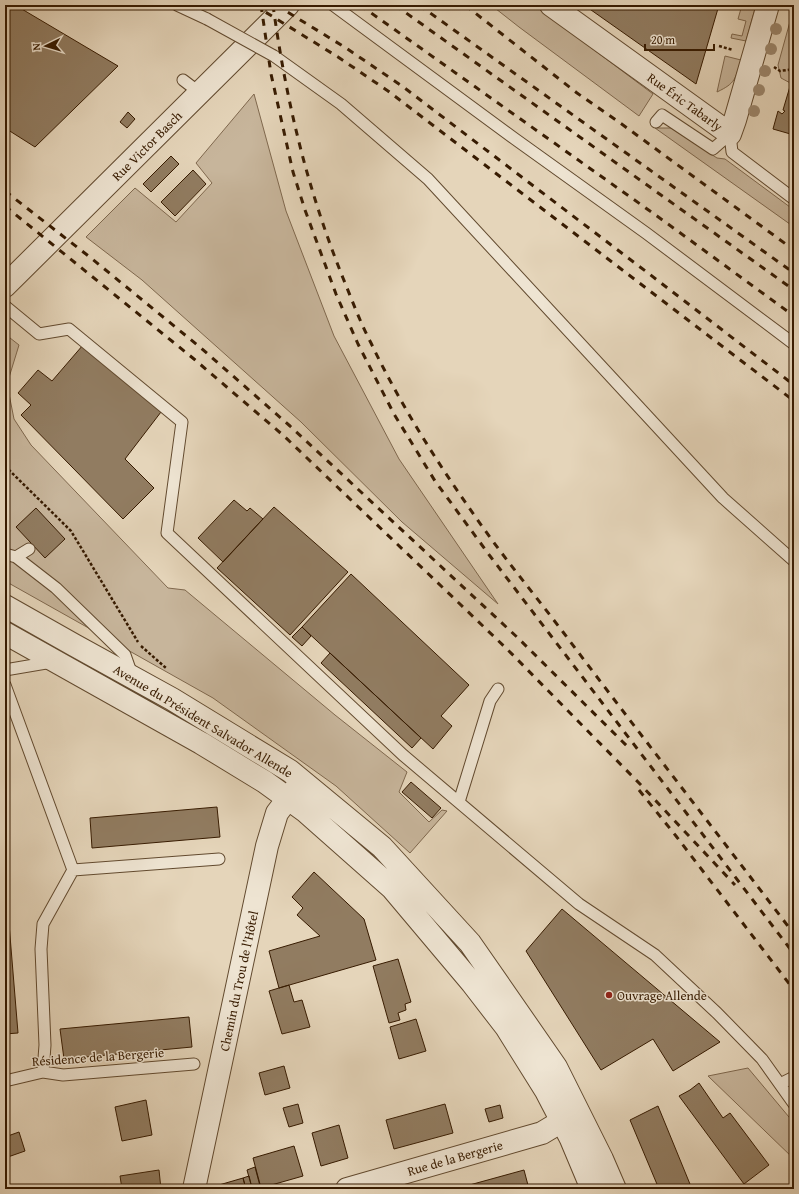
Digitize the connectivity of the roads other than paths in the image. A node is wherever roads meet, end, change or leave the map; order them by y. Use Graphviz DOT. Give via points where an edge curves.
graph roads {
  1 [pos="177,5"];
  2 [pos="288,5"];
  3 [pos="333,5"];
  4 [pos="552,5"];
  5 [pos="768,5"];
  6 [pos="656,122"];
  7 [pos="730,134"];
  8 [pos="794,199"];
  9 [pos="5,286"];
  10 [pos="5,306"];
  11 [pos="794,344"];
  12 [pos="29,549"];
  13 [pos="10,556"];
  14 [pos="794,561"];
  15 [pos="5,606"];
  16 [pos="5,633"];
  17 [pos="56,661"];
  18 [pos="5,670"];
  19 [pos="133,678"];
  20 [pos="5,685"];
  21 [pos="498,689"];
  22 [pos="302,780"];
  23 [pos="285,802"];
  24 [pos="459,802"];
  25 [pos="219,859"];
  26 [pos="73,870"];
  27 [pos="194,1064"];
  28 [pos="43,1072"];
  29 [pos="794,1077"];
  30 [pos="5,1081"];
  31 [pos="780,1084"];
  32 [pos="794,1104"];
  33 [pos="562,1121"];
  34 [pos="194,1189"];
  35 [pos="347,1189"];
  36 [pos="592,1189"];
  37 [pos="615,1189"];
  1 -- 14 [label="lane, bridge" via="274,56 341,104 428,179 723,498"];
  2 -- 9 [label="street, Rue Victor Basch" via="192,86"];
  3 -- 11 [label="lane"];
  4 -- 7 [label="street, Rue Éric Tabarly"];
  5 -- 7 [label="street, Rue Éric Tabarly"];
  6 -- 7 [label="lane" via="662,115 713,149"];
  7 -- 8 [label="lane" via="732,152"];
  10 -- 24 [label="lane" via="39,334 69,329 182,422 167,532 403,755"];
  12 -- 13 [label="lane"];
  13 -- 19 [label="lane" via="56,588 125,655"];
  15 -- 19 [label="street, Avenue du Président Salvador Allende"];
  16 -- 17 [label="street, Avenue du Président Salvador Allende"];
  17 -- 18 [label="lane"];
  17 -- 23 [label="street, Avenue du Président Salvador Allende" via="265,782"];
  19 -- 22 [label="street, Avenue du Président Salvador Allende" via="172,699"];
  20 -- 26 [label="lane"];
  21 -- 24 [label="lane" via="490,701"];
  22 -- 23 [label="street, Chemin du Trou de l'Hôtel"];
  22 -- 37 [label="street, Avenue du Président Salvador Allende" via="382,847 470,943 556,1067"];
  23 -- 33 [label="street, Avenue du Président Salvador Allende" via="304,811 392,888 506,1027"];
  23 -- 34 [label="street, Chemin du Trou de l'Hôtel" via="277,813 267,846"];
  24 -- 31 [label="lane" via="579,904 656,955 762,1059"];
  25 -- 26 [label="lane"];
  26 -- 28 [label="lane" via="42,924 45,1045"];
  27 -- 28 [label="lane, Résidence de la Bergerie" via="63,1075"];
  28 -- 30 [label="lane, Résidence de la Bergerie"];
  29 -- 31 [label="lane"];
  31 -- 32 [label="lane"];
  33 -- 35 [label="street, Rue de la Bergerie" via="542,1133"];
  33 -- 36 [label="street, Avenue du Président Salvador Allende"];
}
